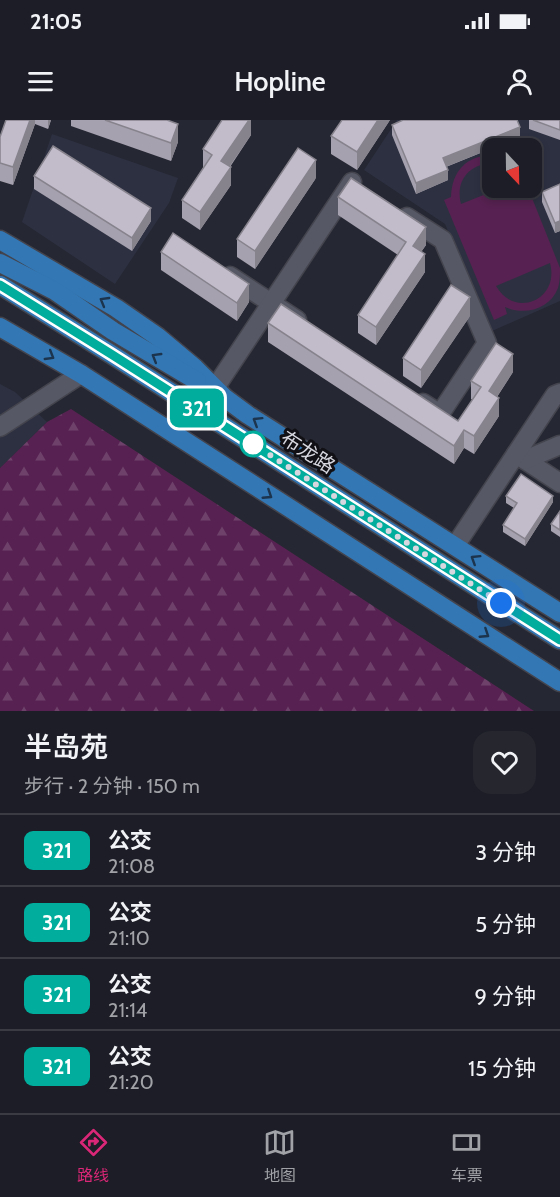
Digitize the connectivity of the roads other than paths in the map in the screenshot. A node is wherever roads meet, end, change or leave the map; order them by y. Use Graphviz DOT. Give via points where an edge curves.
graph roads {
  1 [pos="363,187"];
  2 [pos="393,207"];
  3 [pos="0,240"];
  4 [pos="0,263"];
  5 [pos="215,266"];
  6 [pos="0,280"];
  7 [pos="0,285"];
  8 [pos="55,291"];
  9 [pos="272,303"];
  10 [pos="0,327"];
  11 [pos="311,329"];
  12 [pos="111,354"];
  13 [pos="81,374"];
  14 [pos="407,392"];
  15 [pos="220,393"];
  16 [pos="560,393"];
  17 [pos="37,403"];
  18 [pos="0,413"];
  19 [pos="0,427"];
  20 [pos="560,445"];
  21 [pos="521,457"];
  22 [pos="560,483"];
  23 [pos="455,546"];
  24 [pos="560,613"];
  25 [pos="560,640"];
  26 [pos="560,682"];
  1 -- 9 [label="lane" via="353,181"];
  2 -- 14 [label="lane" via="443,240 487,343 440,414"];
  15 -- 3 [label="main road, one-way" via="158,337"];
  4 -- 8 [label="main road"];
  5 -- 9 [label="lane"];
  6 -- 8 [label="main road"];
  7 -- 12 [label="main road, 布龙路"];
  8 -- 12 [label="main road"];
  15 -- 8 [label="main road, one-way" via="113,331"];
  9 -- 11 [label="lane"];
  9 -- 15 [label="lane"];
  10 -- 13 [label="main road, one-way"];
  12 -- 25 [label="main road, 布龙路"];
  13 -- 17 [label="lane"];
  13 -- 26 [label="main road, one-way"];
  23 -- 15 [label="main road, one-way" via="248,415"];
  16 -- 21 [label="lane" via="555,395"];
  17 -- 18 [label="lane"];
  17 -- 19 [label="lane"];
  20 -- 21 [label="lane"];
  21 -- 22 [label="lane"];
  21 -- 23 [label="lane"];
  24 -- 23 [label="main road, one-way"];
}
